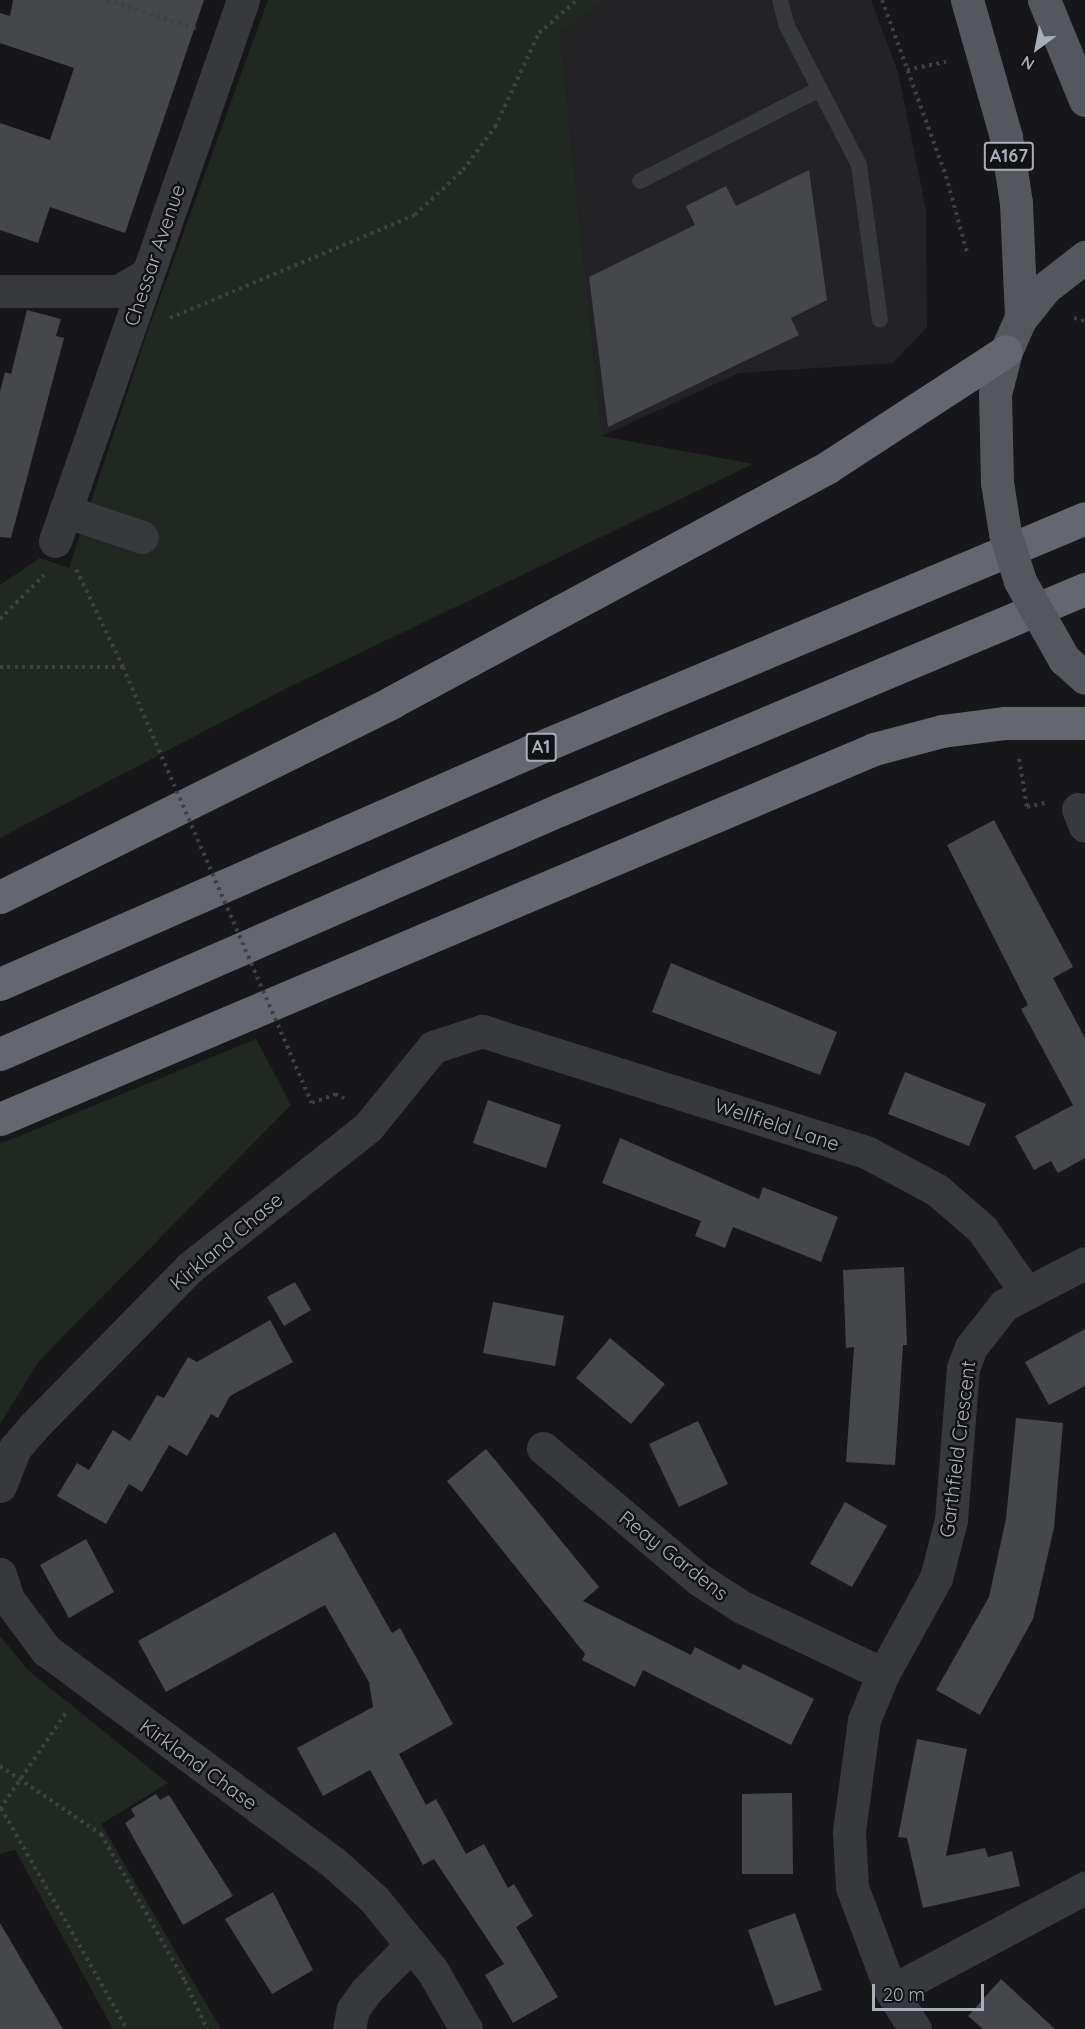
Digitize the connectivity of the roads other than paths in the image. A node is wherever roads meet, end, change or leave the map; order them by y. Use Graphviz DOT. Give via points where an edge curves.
graph roads {
  1 [pos="243,0"];
  2 [pos="780,0"];
  3 [pos="966,0"];
  4 [pos="1044,0"];
  5 [pos="820,89"];
  6 [pos="1085,99"];
  7 [pos="640,181"];
  8 [pos="1085,257"];
  9 [pos="147,274"];
  10 [pos="0,291"];
  11 [pos="1022,318"];
  12 [pos="880,320"];
  13 [pos="1006,351"];
  14 [pos="1085,518"];
  15 [pos="142,537"];
  16 [pos="1085,589"];
  17 [pos="1074,668"];
  18 [pos="1085,723"];
  19 [pos="0,897"];
  20 [pos="0,984"];
  21 [pos="482,1031"];
  22 [pos="0,1054"];
  23 [pos="0,1119"];
  24 [pos="1085,1263"];
  25 [pos="1026,1292"];
  26 [pos="543,1448"];
  27 [pos="0,1486"];
  28 [pos="0,1574"];
  29 [pos="883,1674"];
  30 [pos="1085,1888"];
  31 [pos="411,1946"];
  32 [pos="891,1991"];
  33 [pos="349,2029"];
  34 [pos="466,2029"];
  35 [pos="915,2029"];
  1 -- 9 [label="street, Chessar Avenue"];
  2 -- 5 [label="lane" via="787,26"];
  3 -- 11 [label="main road, A167" via="1006,137 1016,203"];
  4 -- 6 [label="main road"];
  5 -- 7 [label="lane"];
  5 -- 12 [label="lane" via="859,165"];
  8 -- 11 [label="main road" via="1045,288"];
  9 -- 10 [label="street" via="119,291"];
  9 -- 15 [label="street, Chessar Avenue" via="60,526"];
  11 -- 13 [label="main road"];
  13 -- 17 [label="main road, bridge" via="995,394 997,482 1005,533 1020,581"];
  13 -- 19 [label="highway" via="828,467 392,702"];
  14 -- 20 [label="highway, A1" via="529,752"];
  16 -- 22 [label="highway" via="559,810"];
  18 -- 23 [label="highway" via="1005,723 942,731 874,749"];
  21 -- 25 [label="street, Wellfield Lane" via="868,1153 938,1190 982,1229"];
  21 -- 27 [label="street, Kirkland Chase" via="434,1047 360,1134 189,1268 33,1427 15,1449"];
  24 -- 25 [label="street, Garthfield Crescent"];
  25 -- 29 [label="street, Garthfield Crescent" via="1004,1305 981,1329 963,1368 951,1520 936,1578"];
  26 -- 29 [label="street, Reay Gardens" via="700,1580 742,1607"];
  28 -- 31 [label="street, Kirkland Chase" via="8,1599 28,1629 88,1683 333,1862 374,1899"];
  29 -- 32 [label="street, Garthfield Crescent" via="864,1720 849,1832 852,1887"];
  30 -- 32 [label="street"];
  31 -- 33 [label="street" via="353,2008"];
  31 -- 34 [label="street, Kirkland Chase"];
  32 -- 35 [label="street, Garthfield Crescent"];
}
